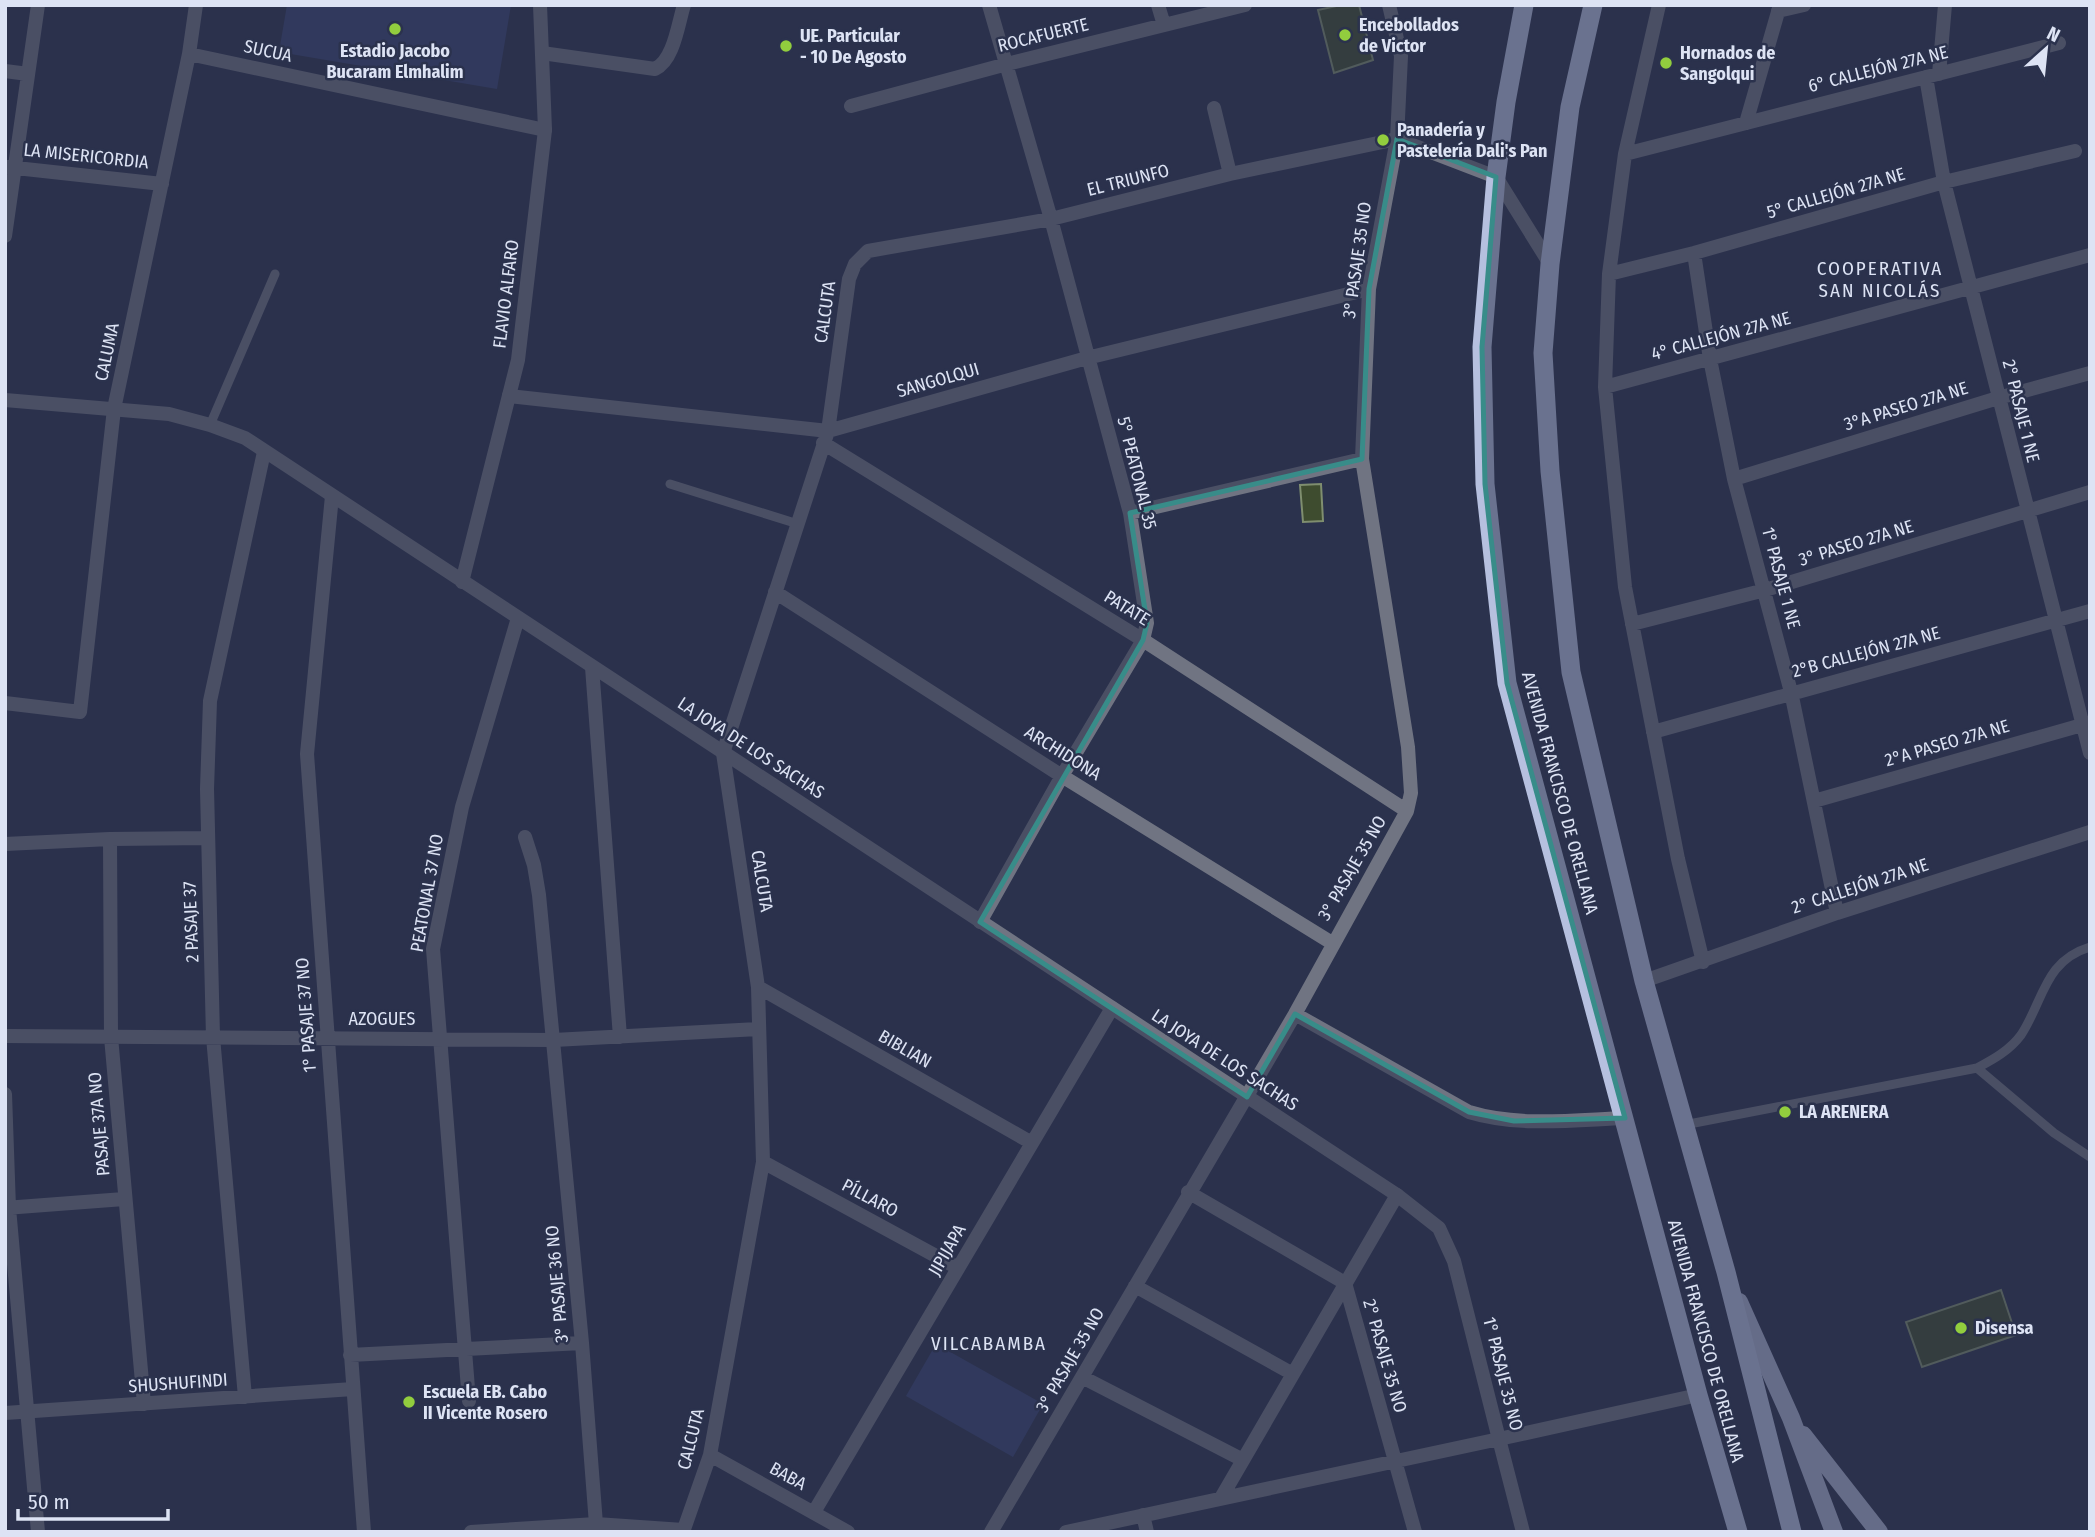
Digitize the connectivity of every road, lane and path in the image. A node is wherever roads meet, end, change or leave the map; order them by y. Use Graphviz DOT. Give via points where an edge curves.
graph roads {
  1 [pos="38,5"];
  2 [pos="196,5"];
  3 [pos="540,5"];
  4 [pos="684,5"];
  5 [pos="989,5"];
  6 [pos="1158,5"];
  7 [pos="1245,5"];
  8 [pos="1389,5"];
  9 [pos="1524,5"];
  10 [pos="1593,5"];
  11 [pos="1659,5"];
  12 [pos="1804,5"];
  13 [pos="1945,5"];
  14 [pos="1779,8"];
  15 [pos="1164,25"];
  16 [pos="2059,43"];
  17 [pos="542,53"];
  18 [pos="189,54"];
  19 [pos="1007,64"];
  20 [pos="5,71"];
  21 [pos="28,74"];
  22 [pos="1932,75"];
  23 [pos="851,106"];
  24 [pos="1214,108"];
  25 [pos="1746,123"];
  26 [pos="545,130"];
  27 [pos="1397,139"];
  28 [pos="2075,151"];
  29 [pos="1625,154"];
  30 [pos="9,167"];
  31 [pos="1230,174"];
  32 [pos="1496,177"];
  33 [pos="1944,182"];
  34 [pos="162,184"];
  35 [pos="1051,219"];
  36 [pos="5,236"];
  37 [pos="868,251"];
  38 [pos="1694,253"];
  39 [pos="2090,255"];
  40 [pos="1550,264"];
  41 [pos="275,274"];
  42 [pos="1609,274"];
  43 [pos="1971,288"];
  44 [pos="1369,289"];
  45 [pos="1087,358"];
  46 [pos="1710,359"];
  47 [pos="2090,373"];
  48 [pos="1605,387"];
  49 [pos="509,396"];
  50 [pos="1998,398"];
  51 [pos="5,400"];
  52 [pos="114,409"];
  53 [pos="210,425"];
  54 [pos="826,437"];
  55 [pos="264,452"];
  56 [pos="1362,459"];
  57 [pos="1734,479"];
  58 [pos="670,484"];
  59 [pos="2090,492"];
  60 [pos="332,496"];
  61 [pos="2027,512"];
  62 [pos="1129,513"];
  63 [pos="798,524"];
  64 [pos="463,582"];
  65 [pos="1765,590"];
  66 [pos="775,592"];
  67 [pos="2090,611"];
  68 [pos="518,618"];
  69 [pos="2056,619"];
  70 [pos="1632,624"];
  71 [pos="1143,640"];
  72 [pos="592,667"];
  73 [pos="1791,692"];
  74 [pos="5,703"];
  75 [pos="2086,723"];
  76 [pos="1653,732"];
  77 [pos="723,753"];
  78 [pos="2090,753"];
  79 [pos="1062,776"];
  80 [pos="1814,801"];
  81 [pos="1407,811"];
  82 [pos="2090,832"];
  83 [pos="525,837"];
  84 [pos="208,838"];
  85 [pos="110,839"];
  86 [pos="5,844"];
  87 [pos="1837,913"];
  88 [pos="980,922"];
  89 [pos="1332,943"];
  90 [pos="2090,947"];
  91 [pos="1703,962"];
  92 [pos="1644,981"];
  93 [pos="758,987"];
  94 [pos="1112,1008"];
  95 [pos="1294,1014"];
  96 [pos="758,1029"];
  97 [pos="5,1035"];
  98 [pos="111,1037"];
  99 [pos="213,1037"];
  100 [pos="620,1037"];
  101 [pos="327,1038"];
  102 [pos="439,1038"];
  103 [pos="554,1040"];
  104 [pos="1977,1068"];
  105 [pos="5,1094"];
  106 [pos="1247,1097"];
  107 [pos="1625,1118"];
  108 [pos="1684,1125"];
  109 [pos="1032,1143"];
  110 [pos="2090,1157"];
  111 [pos="763,1162"];
  112 [pos="1188,1192"];
  113 [pos="1397,1195"];
  114 [pos="124,1199"];
  115 [pos="7,1208"];
  116 [pos="1439,1228"];
  117 [pos="958,1268"];
  118 [pos="1727,1272"];
  119 [pos="1345,1283"];
  120 [pos="1135,1286"];
  121 [pos="582,1343"];
  122 [pos="463,1349"];
  123 [pos="350,1355"];
  124 [pos="1293,1374"];
  125 [pos="1082,1377"];
  126 [pos="353,1389"];
  127 [pos="1698,1395"];
  128 [pos="245,1397"];
  129 [pos="469,1401"];
  130 [pos="144,1404"];
  131 [pos="5,1413"];
  132 [pos="25,1413"];
  133 [pos="1791,1418"];
  134 [pos="1499,1439"];
  135 [pos="710,1455"];
  136 [pos="1243,1460"];
  137 [pos="1394,1460"];
  138 [pos="1221,1498"];
  139 [pos="814,1513"];
  140 [pos="1143,1515"];
  141 [pos="596,1524"];
  142 [pos="683,1531"];
  143 [pos="38,1532"];
  144 [pos="363,1532"];
  145 [pos="471,1532"];
  146 [pos="848,1532"];
  147 [pos="990,1532"];
  148 [pos="1066,1532"];
  149 [pos="1147,1532"];
  150 [pos="1415,1532"];
  151 [pos="1523,1532"];
  152 [pos="1738,1532"];
  153 [pos="1792,1532"];
  154 [pos="1834,1532"];
  155 [pos="1879,1532"];
  1 -- 21 [label="street"];
  2 -- 18 [label="street, CALUMA"];
  3 -- 17 [label="street, FLAVIO ALFARO"];
  4 -- 17 [label="street" via="668,57 655,69"];
  5 -- 19 [label="street, 5° PEATONAL 35"];
  6 -- 15 [label="street"];
  7 -- 15 [label="street, ROCAFUERTE"];
  8 -- 27 [label="street, 3° PASAJE 35 NO" via="1401,55"];
  9 -- 32 [label="highway, AVENIDA FRANCISCO DE ORELLANA"];
  10 -- 40 [label="highway, AVENIDA FRANCISCO DE ORELLANA" via="1570,107"];
  11 -- 29 [label="street"];
  12 -- 14 [label="street"];
  13 -- 22 [label="street, 2° PASAJE 1 NE"];
  14 -- 25 [label="street"];
  15 -- 19 [label="street, ROCAFUERTE"];
  16 -- 22 [label="street, 6° CALLEJÓN 27A NE"];
  17 -- 26 [label="street, FLAVIO ALFARO"];
  18 -- 26 [label="street, SUCUA"];
  18 -- 34 [label="street, CALUMA"];
  19 -- 23 [label="street, ROCAFUERTE"];
  19 -- 35 [label="street, 5° PEATONAL 35"];
  20 -- 21 [label="street"];
  21 -- 30 [label="street"];
  22 -- 25 [label="street, 6° CALLEJÓN 27A NE"];
  22 -- 33 [label="street, 2° PASAJE 1 NE"];
  24 -- 31 [label="street"];
  25 -- 29 [label="street, 6° CALLEJÓN 27A NE"];
  26 -- 49 [label="street, FLAVIO ALFARO" via="518,360"];
  27 -- 31 [label="street, EL TRIUNFO"];
  27 -- 32 [label="street"];
  27 -- 44 [label="street, 3° PASAJE 35 NO"];
  28 -- 33 [label="street, 5° CALLEJÓN 27A NE"];
  29 -- 42 [label="street"];
  30 -- 34 [label="street, LA MISERICORDIA"];
  30 -- 36 [label="street"];
  31 -- 35 [label="street, EL TRIUNFO"];
  32 -- 40 [label="street"];
  32 -- 107 [label="highway, AVENIDA FRANCISCO DE ORELLANA" via="1482,347 1485,484 1507,683"];
  33 -- 38 [label="street, 5° CALLEJÓN 27A NE"];
  33 -- 43 [label="street, 2° PASAJE 1 NE"];
  34 -- 52 [label="street, CALUMA"];
  35 -- 37 [label="street, EL TRIUNFO"];
  35 -- 45 [label="street, 5° PEATONAL 35"];
  37 -- 54 [label="street, CALCUTA" via="849,279"];
  38 -- 42 [label="street, 5° CALLEJÓN 27A NE"];
  38 -- 46 [label="street, 1° PASAJE 1 NE"];
  39 -- 43 [label="street, 4° CALLEJÓN 27A NE"];
  40 -- 92 [label="highway, AVENIDA FRANCISCO DE ORELLANA" via="1543,353 1571,673"];
  41 -- 53 [label="lane"];
  42 -- 48 [label="street"];
  43 -- 46 [label="street, 4° CALLEJÓN 27A NE"];
  43 -- 50 [label="street, 2° PASAJE 1 NE"];
  44 -- 45 [label="street, SANGOLQUI"];
  44 -- 56 [label="street, 3° PASAJE 35 NO"];
  45 -- 54 [label="street, SANGOLQUI"];
  45 -- 62 [label="street, 5° PEATONAL 35"];
  46 -- 48 [label="street, 4° CALLEJÓN 27A NE"];
  46 -- 57 [label="street, 1° PASAJE 1 NE"];
  47 -- 50 [label="street, 3°A PASEO 27A NE"];
  48 -- 70 [label="street"];
  49 -- 54 [label="street, SANGOLQUI"];
  49 -- 64 [label="street, FLAVIO ALFARO"];
  50 -- 57 [label="street, 3°A PASEO 27A NE"];
  50 -- 61 [label="street, 2° PASAJE 1 NE"];
  51 -- 52 [label="street, LA JOYA DE LOS SACHAS"];
  52 -- 53 [label="street, LA JOYA DE LOS SACHAS" via="169,414"];
  52 -- 74 [label="street, CALUMA" via="80,712"];
  53 -- 55 [label="street, LA JOYA DE LOS SACHAS" via="246,438"];
  54 -- 63 [label="street, CALCUTA"];
  54 -- 71 [label="street, PATATE"];
  55 -- 60 [label="street, LA JOYA DE LOS SACHAS"];
  55 -- 84 [label="street, 2 PASAJE 37" via="209,701"];
  56 -- 62 [label="street"];
  56 -- 81 [label="street, 3° PASAJE 35 NO" via="1408,747 1411,793"];
  57 -- 65 [label="street, 1° PASAJE 1 NE"];
  58 -- 63 [label="lane"];
  59 -- 61 [label="street, 3° PASEO 27A NE"];
  60 -- 64 [label="street, LA JOYA DE LOS SACHAS"];
  60 -- 101 [label="street, 1° PASAJE 37 NO" via="307,754"];
  61 -- 65 [label="street, 3° PASEO 27A NE"];
  61 -- 69 [label="street, 2° PASAJE 1 NE"];
  62 -- 71 [label="street, 5° PEATONAL 35" via="1146,623"];
  63 -- 66 [label="street, CALCUTA"];
  64 -- 68 [label="street, LA JOYA DE LOS SACHAS"];
  65 -- 70 [label="street, 3° PASEO 27A NE"];
  65 -- 73 [label="street, 1° PASAJE 1 NE"];
  66 -- 77 [label="street, CALCUTA"];
  66 -- 79 [label="street, ARCHIDONA"];
  67 -- 69 [label="street, 2°B CALLEJÓN 27A NE"];
  68 -- 72 [label="street, LA JOYA DE LOS SACHAS"];
  68 -- 102 [label="street, PEATONAL 37 NO" via="462,807 433,949"];
  69 -- 73 [label="street, 2°B CALLEJÓN 27A NE"];
  69 -- 75 [label="street, 2° PASAJE 1 NE"];
  70 -- 76 [label="street"];
  71 -- 79 [label="street"];
  71 -- 81 [label="street, PATATE"];
  72 -- 77 [label="street, LA JOYA DE LOS SACHAS"];
  72 -- 100 [label="street"];
  73 -- 76 [label="street, 2°B CALLEJÓN 27A NE"];
  73 -- 80 [label="street, 1° PASAJE 1 NE"];
  75 -- 78 [label="street, 2° PASAJE 1 NE"];
  75 -- 80 [label="street, 2°A PASEO 27A NE"];
  76 -- 91 [label="street"];
  77 -- 88 [label="street, LA JOYA DE LOS SACHAS"];
  77 -- 93 [label="street, CALCUTA"];
  79 -- 88 [label="street"];
  79 -- 89 [label="street, ARCHIDONA"];
  80 -- 87 [label="street, 1° PASAJE 1 NE"];
  81 -- 89 [label="street, 3° PASAJE 35 NO"];
  82 -- 87 [label="street, 2° CALLEJÓN 27A NE"];
  83 -- 103 [label="street, 3° PASAJE 36 NO" via="539,895"];
  84 -- 85 [label="street"];
  84 -- 99 [label="street, 2 PASAJE 37"];
  85 -- 86 [label="street"];
  85 -- 98 [label="street, PASAJE 37A NO"];
  87 -- 91 [label="street, 2° CALLEJÓN 27A NE"];
  88 -- 94 [label="street, LA JOYA DE LOS SACHAS"];
  89 -- 95 [label="street, 3° PASAJE 35 NO"];
  90 -- 104 [label="lane" via="2067,956 2020,1036 2002,1054"];
  91 -- 92 [label="street, 2° CALLEJÓN 27A NE"];
  92 -- 108 [label="highway, AVENIDA FRANCISCO DE ORELLANA"];
  93 -- 96 [label="street, CALCUTA"];
  93 -- 109 [label="street, BIBLIAN"];
  94 -- 106 [label="street, LA JOYA DE LOS SACHAS"];
  94 -- 109 [label="street, JIPIJAPA"];
  95 -- 106 [label="street, 3° PASAJE 35 NO"];
  95 -- 107 [label="street" via="1480,1116 1514,1121"];
  96 -- 100 [label="street, AZOGUES"];
  96 -- 111 [label="street, CALCUTA"];
  97 -- 98 [label="street, AZOGUES"];
  98 -- 99 [label="street, AZOGUES"];
  98 -- 114 [label="street, PASAJE 37A NO"];
  99 -- 101 [label="street, AZOGUES"];
  99 -- 128 [label="street, 2 PASAJE 37"];
  100 -- 103 [label="street, AZOGUES"];
  101 -- 102 [label="street, AZOGUES"];
  101 -- 123 [label="street, 1° PASAJE 37 NO"];
  102 -- 103 [label="street, AZOGUES"];
  102 -- 122 [label="street, PEATONAL 37 NO"];
  103 -- 121 [label="street, 3° PASAJE 36 NO"];
  104 -- 108 [label="lane"];
  104 -- 110 [label="lane"];
  105 -- 115 [label="street"];
  106 -- 112 [label="street, 3° PASAJE 35 NO"];
  106 -- 113 [label="street, LA JOYA DE LOS SACHAS"];
  107 -- 127 [label="highway, AVENIDA FRANCISCO DE ORELLANA"];
  108 -- 118 [label="highway, AVENIDA FRANCISCO DE ORELLANA"];
  109 -- 117 [label="street, JIPIJAPA"];
  111 -- 117 [label="street, PÍLLARO"];
  111 -- 135 [label="street, CALCUTA"];
  112 -- 119 [label="street, 2° PASAJE 35 NO"];
  112 -- 120 [label="street, 3° PASAJE 35 NO"];
  113 -- 116 [label="street, LA JOYA DE LOS SACHAS"];
  113 -- 119 [label="street"];
  114 -- 115 [label="street"];
  114 -- 130 [label="street, PASAJE 37A NO"];
  115 -- 132 [label="street"];
  116 -- 134 [label="street, 1° PASAJE 35 NO" via="1454,1261"];
  117 -- 139 [label="street, JIPIJAPA"];
  118 -- 133 [label="main road, AVENIDA FRANCISCO DE ORELLANA"];
  118 -- 153 [label="highway, AVENIDA FRANCISCO DE ORELLANA"];
  119 -- 124 [label="street"];
  119 -- 137 [label="street, 2° PASAJE 35 NO"];
  120 -- 124 [label="street"];
  120 -- 125 [label="street, 3° PASAJE 35 NO"];
  121 -- 122 [label="street"];
  121 -- 141 [label="street, 3° PASAJE 36 NO"];
  122 -- 123 [label="street"];
  122 -- 129 [label="street, PEATONAL 37 NO"];
  123 -- 126 [label="street, 1° PASAJE 37 NO"];
  124 -- 136 [label="street"];
  125 -- 136 [label="street"];
  125 -- 147 [label="street, 3° PASAJE 35 NO"];
  126 -- 128 [label="street, SHUSHUFINDI"];
  126 -- 144 [label="street, 1° PASAJE 37 NO"];
  127 -- 134 [label="street"];
  127 -- 152 [label="highway, AVENIDA FRANCISCO DE ORELLANA"];
  128 -- 130 [label="street, SHUSHUFINDI"];
  130 -- 132 [label="street, SHUSHUFINDI"];
  131 -- 132 [label="street, SHUSHUFINDI"];
  132 -- 143 [label="street"];
  133 -- 154 [label="main road, AVENIDA FRANCISCO DE ORELLANA"];
  133 -- 155 [label="main road"];
  134 -- 137 [label="street"];
  134 -- 151 [label="street, 1° PASAJE 35 NO"];
  135 -- 139 [label="street, BABA"];
  135 -- 142 [label="street, CALCUTA"];
  136 -- 138 [label="street"];
  137 -- 138 [label="street"];
  137 -- 150 [label="street, 2° PASAJE 35 NO"];
  138 -- 140 [label="street"];
  139 -- 146 [label="street, BABA"];
  140 -- 148 [label="street"];
  140 -- 149 [label="street"];
  141 -- 142 [label="street"];
  141 -- 145 [label="street"];
}
